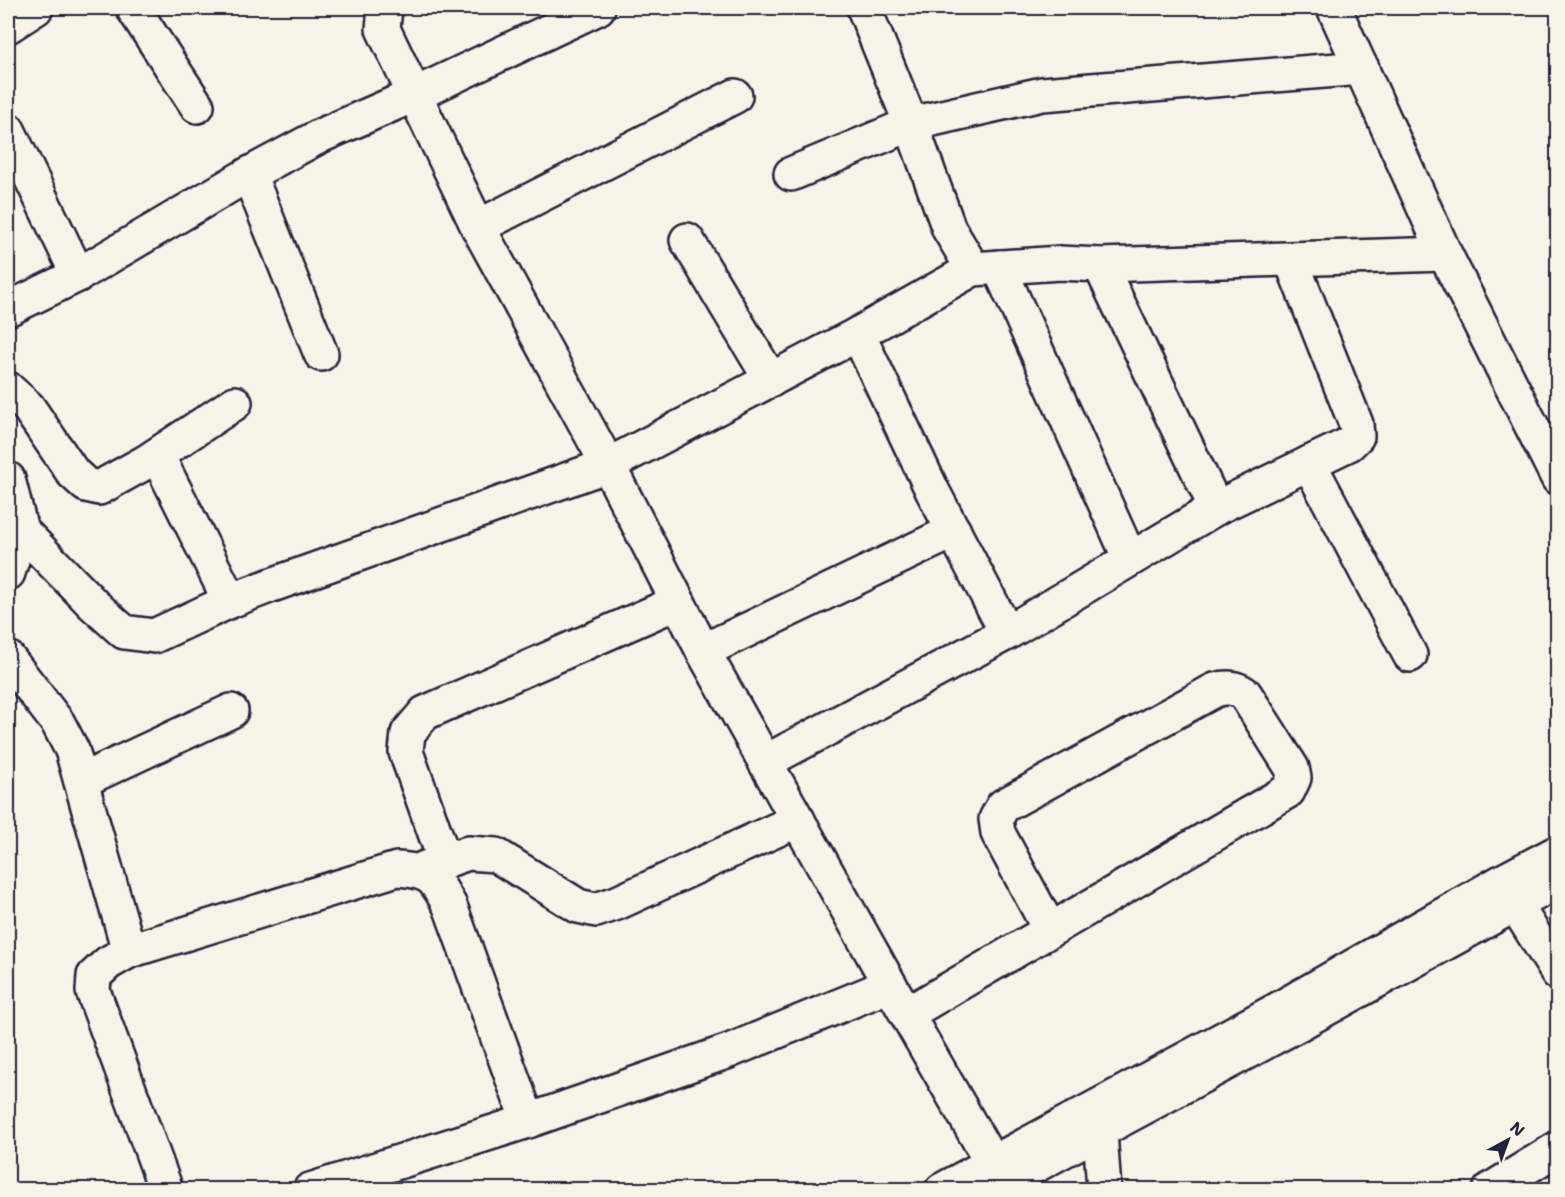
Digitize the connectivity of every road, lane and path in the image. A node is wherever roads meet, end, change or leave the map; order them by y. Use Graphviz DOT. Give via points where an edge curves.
graph roads {
  1 [pos="36,8"];
  2 [pos="133,8"];
  3 [pos="385,8"];
  4 [pos="598,8"];
  5 [pos="864,8"];
  6 [pos="1334,8"];
  7 [pos="8,26"];
  8 [pos="1362,68"];
  9 [pos="414,94"];
  10 [pos="735,96"];
  11 [pos="197,106"];
  12 [pos="910,124"];
  13 [pos="8,130"];
  14 [pos="249,174"];
  15 [pos="791,174"];
  16 [pos="478,227"];
  17 [pos="687,240"];
  18 [pos="1445,254"];
  19 [pos="1291,260"];
  20 [pos="1100,266"];
  21 [pos="986,268"];
  22 [pos="78,275"];
  23 [pos="8,309"];
  24 [pos="858,334"];
  25 [pos="321,354"];
  26 [pos="771,380"];
  27 [pos="8,389"];
  28 [pos="235,403"];
  29 [pos="157,455"];
  30 [pos="1309,463"];
  31 [pos="608,465"];
  32 [pos="1557,478"];
  33 [pos="8,479"];
  34 [pos="1216,508"];
  35 [pos="21,530"];
  36 [pos="954,531"];
  37 [pos="1130,560"];
  38 [pos="8,573"];
  39 [pos="230,601"];
  40 [pos="678,602"];
  41 [pos="1007,633"];
  42 [pos="703,651"];
  43 [pos="1410,655"];
  44 [pos="8,658"];
  45 [pos="231,711"];
  46 [pos="765,762"];
  47 [pos="81,781"];
  48 [pos="798,820"];
  49 [pos="1557,852"];
  50 [pos="433,866"];
  51 [pos="1557,881"];
  52 [pos="1508,894"];
  53 [pos="1050,930"];
  54 [pos="129,951"];
  55 [pos="1557,973"];
  56 [pos="890,985"];
  57 [pos="908,1014"];
  58 [pos="528,1121"];
  59 [pos="1100,1132"];
  60 [pos="1557,1148"];
  61 [pos="995,1178"];
  62 [pos="160,1187"];
  63 [pos="329,1187"];
  64 [pos="942,1190"];
  65 [pos="1104,1190"];
  66 [pos="1490,1190"];
  1 -- 7 [label="street"];
  2 -- 11 [label="street"];
  3 -- 9 [label="street" via="383,29"];
  4 -- 9 [label="street"];
  5 -- 12 [label="street"];
  6 -- 8 [label="street"];
  8 -- 12 [label="street" via="1042,94"];
  8 -- 18 [label="street"];
  9 -- 14 [label="street" via="320,136"];
  9 -- 16 [label="street"];
  10 -- 16 [label="street"];
  12 -- 15 [label="street"];
  12 -- 21 [label="street" via="949,229"];
  13 -- 22 [label="street"];
  14 -- 22 [label="street"];
  14 -- 25 [label="street"];
  16 -- 31 [label="street"];
  17 -- 26 [label="street"];
  18 -- 19 [label="street"];
  18 -- 32 [label="street"];
  19 -- 20 [label="street"];
  19 -- 30 [label="street" via="1356,424 1356,436 1349,444"];
  20 -- 21 [label="street" via="1060,263"];
  20 -- 34 [label="street"];
  21 -- 24 [label="street"];
  21 -- 37 [label="street"];
  22 -- 23 [label="street"];
  24 -- 26 [label="street"];
  24 -- 36 [label="street"];
  26 -- 31 [label="street"];
  27 -- 29 [label="street" via="28,407 73,473 86,485 99,488"];
  28 -- 29 [label="street"];
  29 -- 39 [label="street"];
  30 -- 34 [label="street"];
  30 -- 43 [label="street"];
  31 -- 39 [label="street"];
  31 -- 40 [label="street"];
  33 -- 35 [label="street"];
  34 -- 37 [label="street"];
  35 -- 38 [label="street"];
  35 -- 39 [label="street" via="124,632 154,636"];
  36 -- 41 [label="street"];
  36 -- 42 [label="street"];
  37 -- 41 [label="street"];
  40 -- 42 [label="street"];
  40 -- 50 [label="street" via="425,713 408,732 406,752"];
  41 -- 46 [label="street"];
  42 -- 46 [label="street"];
  44 -- 47 [label="street" via="58,723 72,750"];
  45 -- 47 [label="street"];
  46 -- 48 [label="street"];
  47 -- 54 [label="street"];
  48 -- 50 [label="street" via="596,910 578,906 496,855 468,853"];
  48 -- 56 [label="street"];
  49 -- 52 [label="street"];
  50 -- 54 [label="street" via="397,869"];
  50 -- 58 [label="street"];
  51 -- 52 [label="street"];
  52 -- 55 [label="street"];
  52 -- 59 [label="street"];
  52 -- 61 [label="street" via="1273,1012"];
  53 -- 53 [label="street" via="1288,791 1294,778 1292,768 1245,694 1236,688 1215,690 1003,806 996,819 998,833"];
  53 -- 57 [label="street"];
  54 -- 62 [label="street" via="94,976 93,991"];
  56 -- 57 [label="street"];
  56 -- 58 [label="street" via="729,1051"];
  57 -- 61 [label="street"];
  58 -- 63 [label="street"];
  59 -- 61 [label="street"];
  59 -- 65 [label="street"];
  60 -- 66 [label="street"];
  61 -- 64 [label="street"];
}
